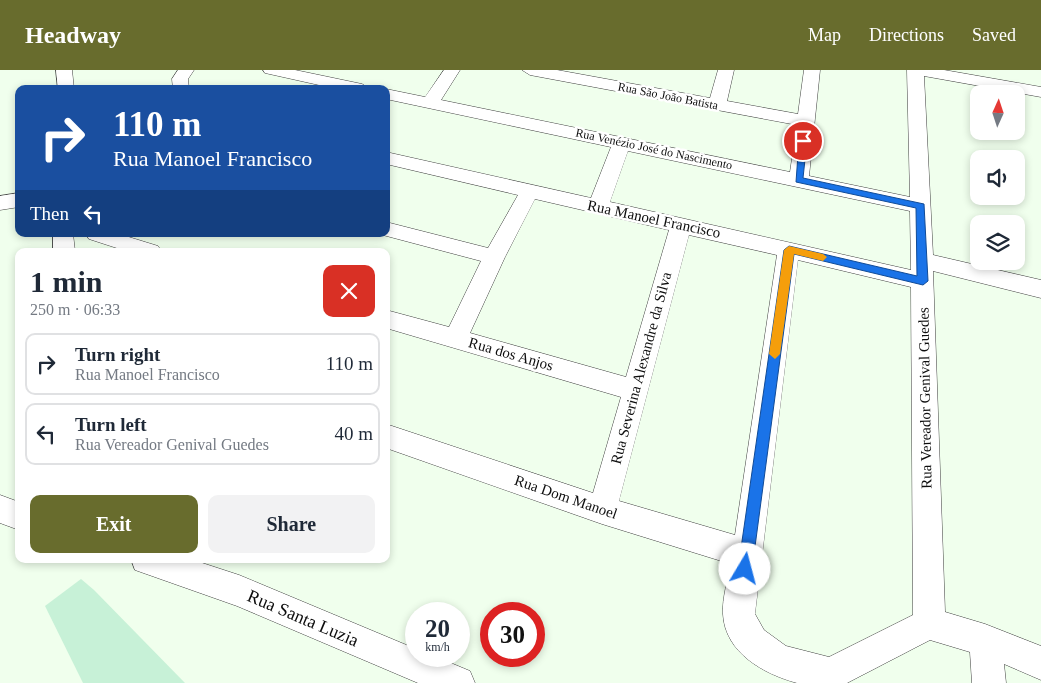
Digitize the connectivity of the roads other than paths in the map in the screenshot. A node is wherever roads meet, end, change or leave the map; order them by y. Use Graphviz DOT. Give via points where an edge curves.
graph roads {
  1 [pos="64,70"];
  2 [pos="186,70"];
  3 [pos="271,70"];
  4 [pos="452,70"];
  5 [pos="530,70"];
  6 [pos="726,70"];
  7 [pos="812,70"];
  8 [pos="916,70"];
  9 [pos="66,85"];
  10 [pos="181,85"];
  11 [pos="343,85"];
  12 [pos="1041,92"];
  13 [pos="390,95"];
  14 [pos="430,103"];
  15 [pos="717,105"];
  16 [pos="805,121"];
  17 [pos="622,142"];
  18 [pos="390,159"];
  19 [pos="799,180"];
  20 [pos="530,192"];
  21 [pos="15,201"];
  22 [pos="0,203"];
  23 [pos="921,206"];
  24 [pos="598,207"];
  25 [pos="681,225"];
  26 [pos="390,230"];
  27 [pos="106,237"];
  28 [pos="140,248"];
  29 [pos="789,250"];
  30 [pos="494,257"];
  31 [pos="922,271"];
  32 [pos="1041,289"];
  33 [pos="390,320"];
  34 [pos="456,338"];
  35 [pos="635,390"];
  36 [pos="390,437"];
  37 [pos="0,509"];
  38 [pos="602,510"];
  39 [pos="15,515"];
  40 [pos="747,554"];
  41 [pos="158,563"];
  42 [pos="929,624"];
  43 [pos="985,640"];
  44 [pos="1041,663"];
  45 [pos="821,678"];
  46 [pos="458,683"];
  47 [pos="990,683"];
  1 -- 9 [label="street"];
  2 -- 10 [label="street" via="180,79"];
  3 -- 11 [label="street"];
  4 -- 14 [label="street"];
  5 -- 15 [label="street, Rua São João Batista"];
  6 -- 15 [label="street"];
  7 -- 16 [label="street"];
  8 -- 12 [label="street"];
  8 -- 23 [label="street, Rua Vereador Genival Guedes"];
  13 -- 14 [label="street, Rua Venézio José do Nascimento"];
  14 -- 17 [label="street, Rua Venézio José do Nascimento"];
  15 -- 16 [label="street, Rua São João Batista"];
  16 -- 19 [label="street"];
  17 -- 19 [label="street, Rua Venézio José do Nascimento"];
  17 -- 24 [label="street"];
  18 -- 20 [label="street, Rua Manoel Francisco"];
  19 -- 23 [label="street, Rua Venézio José do Nascimento"];
  20 -- 24 [label="street, Rua Manoel Francisco"];
  20 -- 30 [label="street"];
  21 -- 22 [label="street"];
  23 -- 31 [label="street, Rua Vereador Genival Guedes"];
  24 -- 25 [label="street, Rua Manoel Francisco"];
  25 -- 29 [label="street, Rua Manoel Francisco"];
  25 -- 35 [label="street, Rua Severina Alexandre da Silva"];
  26 -- 30 [label="street"];
  27 -- 28 [label="street"];
  29 -- 31 [label="street, Rua Manoel Francisco"];
  29 -- 40 [label="street"];
  30 -- 34 [label="street"];
  31 -- 32 [label="street, Rua Manoel Francisco"];
  31 -- 42 [label="street, Rua Vereador Genival Guedes"];
  33 -- 34 [label="street, Rua dos Anjos"];
  34 -- 35 [label="street, Rua dos Anjos"];
  35 -- 38 [label="street, Rua Severina Alexandre da Silva"];
  36 -- 38 [label="street, Rua Dom Manoel"];
  37 -- 39 [label="street"];
  38 -- 40 [label="street, Rua Dom Manoel"];
  40 -- 45 [label="street" via="739,614 745,634 756,648"];
  41 -- 46 [label="street, Rua Santa Luzia" via="239,591"];
  42 -- 43 [label="street"];
  42 -- 45 [label="street"];
  43 -- 44 [label="street"];
  43 -- 47 [label="street"];
}
